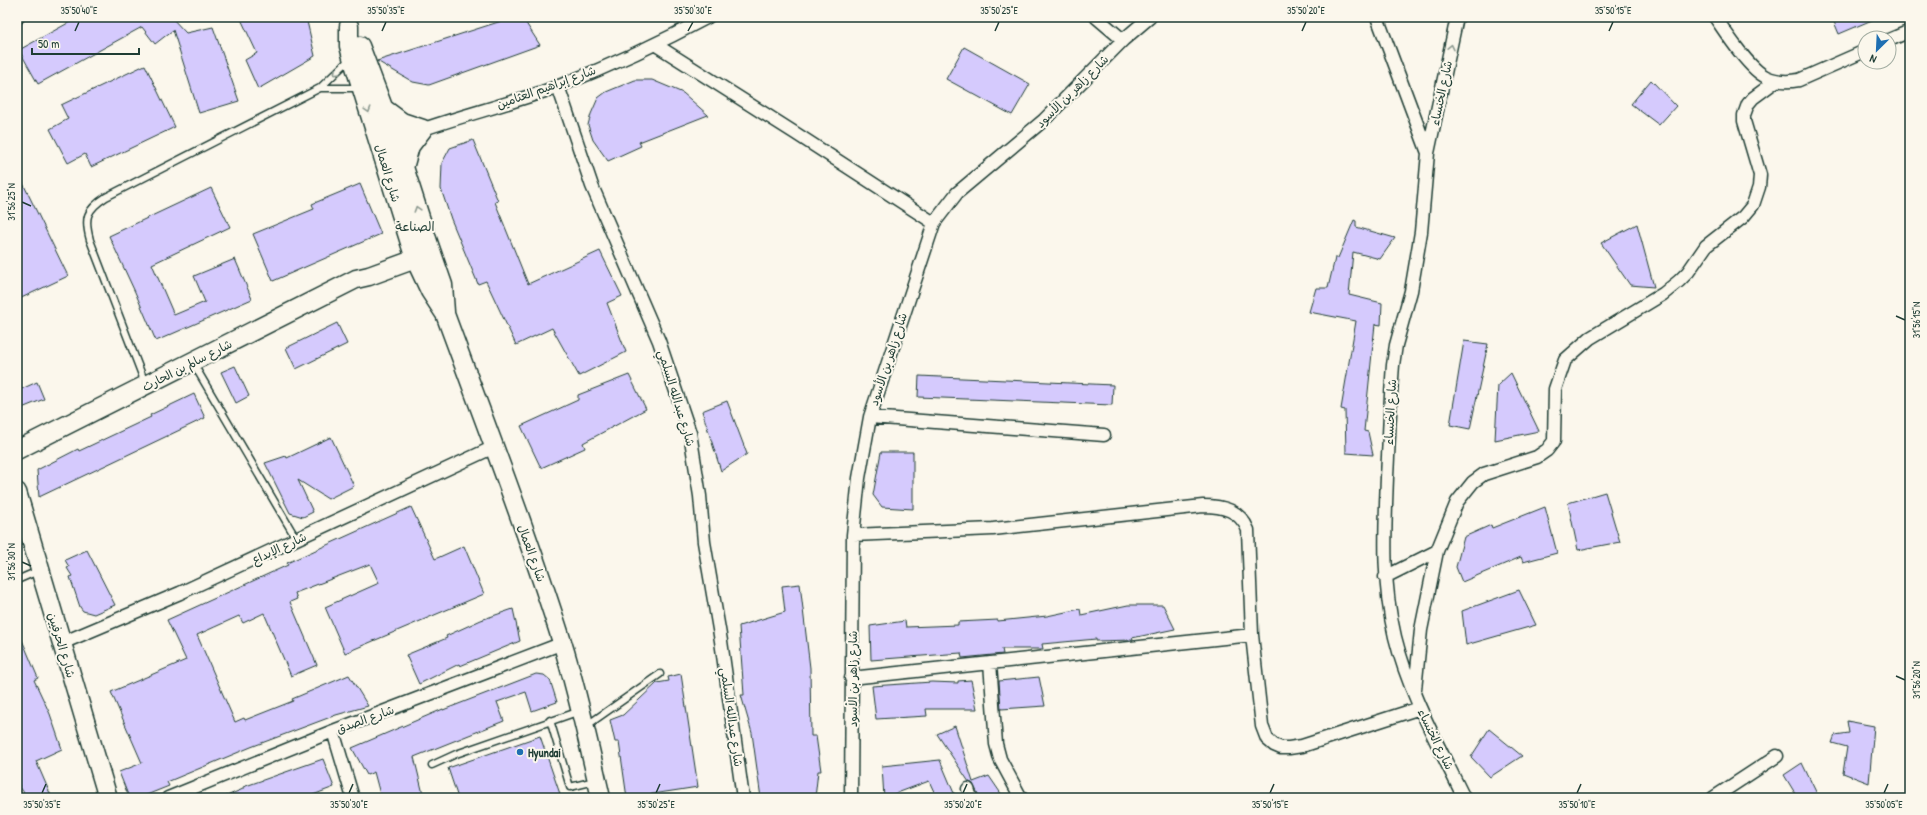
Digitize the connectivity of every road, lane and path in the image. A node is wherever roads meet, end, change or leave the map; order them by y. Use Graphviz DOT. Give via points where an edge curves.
graph roads {
  1 [pos="708,17"];
  2 [pos="1096,17"];
  3 [pos="1150,17"];
  4 [pos="1377,17"];
  5 [pos="1457,17"];
  6 [pos="1715,17"];
  7 [pos="347,22"];
  8 [pos="1910,31"];
  9 [pos="1897,37"];
  10 [pos="1123,40"];
  11 [pos="656,45"];
  12 [pos="1857,54"];
  13 [pos="352,57"];
  14 [pos="1776,81"];
  15 [pos="558,86"];
  16 [pos="320,88"];
  17 [pos="362,88"];
  18 [pos="383,108"];
  19 [pos="422,129"];
  20 [pos="387,142"];
  21 [pos="1428,153"];
  22 [pos="404,168"];
  23 [pos="934,223"];
  24 [pos="421,250"];
  25 [pos="193,363"];
  26 [pos="146,386"];
  27 [pos="870,417"];
  28 [pos="1104,434"];
  29 [pos="494,447"];
  30 [pos="17,450"];
  31 [pos="17,492"];
  32 [pos="853,535"];
  33 [pos="297,540"];
  34 [pos="1437,551"];
  35 [pos="40,570"];
  36 [pos="1385,577"];
  37 [pos="17,580"];
  38 [pos="1252,635"];
  39 [pos="62,643"];
  40 [pos="562,643"];
  41 [pos="990,663"];
  42 [pos="660,674"];
  43 [pos="851,678"];
  44 [pos="1415,694"];
  45 [pos="1420,708"];
  46 [pos="583,719"];
  47 [pos="550,720"];
  48 [pos="334,731"];
  49 [pos="1777,756"];
  50 [pos="432,765"];
  51 [pos="597,780"];
  52 [pos="108,798"];
  53 [pos="168,798"];
  54 [pos="353,798"];
  55 [pos="601,798"];
  56 [pos="743,798"];
  57 [pos="851,798"];
  58 [pos="1021,798"];
  59 [pos="1464,798"];
  60 [pos="1713,798"];
  1 -- 11 [label="street, شارع إبراهيم العثامين"];
  2 -- 10 [label="street"];
  3 -- 10 [label="street, شارع زاهر بن الأسود"];
  4 -- 21 [label="street"];
  21 -- 5 [label="street, شارع الخنساء, one-way"];
  6 -- 14 [label="street" via="1755,69"];
  7 -- 13 [label="street, شارع العمال"];
  7 -- 18 [label="street, شارع العمال" via="359,43"];
  8 -- 9 [label="street"];
  10 -- 23 [label="street, شارع زاهر بن الأسود" via="1044,120 957,193"];
  11 -- 15 [label="street, شارع إبراهيم العثامين"];
  11 -- 23 [label="street"];
  12 -- 14 [label="street" via="1799,80"];
  13 -- 16 [label="lane, one-way"];
  13 -- 17 [label="street, شارع العمال"];
  14 -- 34 [label="street" via="1748,104 1744,115 1760,175 1753,205 1743,217 1706,246 1679,281 1663,294 1590,338 1565,360 1555,389 1554,441 1537,457 1484,474 1472,482 1457,502"];
  15 -- 19 [label="street, شارع إبراهيم العثامين"];
  15 -- 56 [label="street, شارع عبدالله السلمي" via="592,186 659,341 690,433"];
  16 -- 17 [label="lane"];
  16 -- 26 [label="lane" via="106,197 92,208 86,224 90,240"];
  17 -- 20 [label="street, شارع العمال, one-way"];
  18 -- 19 [label="street" via="402,122"];
  18 -- 20 [label="street, شارع العمال"];
  19 -- 20 [label="street, شارع إبراهيم العثامين"];
  19 -- 22 [label="street" via="410,146"];
  20 -- 22 [label="street, شارع العمال"];
  20 -- 24 [label="street, شارع العمال"];
  21 -- 36 [label="street, شارع الخنساء" via="1416,264 1393,365 1384,541"];
  24 -- 22 [label="street, شارع العمال, one-way"];
  23 -- 27 [label="street, شارع زاهر بن الأسود"];
  24 -- 25 [label="street, شارع سالم بن الحارث" via="366,270 356,279"];
  24 -- 29 [label="street, شارع العمال" via="430,291 445,314"];
  25 -- 26 [label="street, شارع سالم بن الحارث"];
  25 -- 33 [label="lane"];
  26 -- 30 [label="street, شارع سالم بن الحارث"];
  27 -- 28 [label="street"];
  27 -- 32 [label="street, شارع زاهر بن الأسود" via="859,478"];
  29 -- 33 [label="street, شارع الإبداع"];
  29 -- 40 [label="street, شارع العمال"];
  31 -- 35 [label="street, شارع الحرفيين"];
  32 -- 38 [label="street" via="993,530 1203,506 1222,507 1237,514 1248,530"];
  32 -- 43 [label="street, شارع زاهر بن الأسود"];
  33 -- 39 [label="street, شارع الإبداع"];
  34 -- 36 [label="street"];
  34 -- 44 [label="street" via="1421,630"];
  35 -- 37 [label="lane"];
  35 -- 39 [label="street, شارع الحرفيين"];
  36 -- 44 [label="street, شارع الخنساء" via="1396,638"];
  38 -- 41 [label="street"];
  38 -- 45 [label="street" via="1262,726 1267,739 1274,745 1281,748 1302,746"];
  39 -- 52 [label="street, شارع الحرفيين"];
  40 -- 46 [label="street, شارع العمال"];
  40 -- 48 [label="street, شارع الصدق"];
  41 -- 43 [label="street"];
  41 -- 58 [label="street" via="996,744 1000,759"];
  42 -- 46 [label="lane"];
  43 -- 57 [label="street, شارع زاهر بن الأسود"];
  44 -- 45 [label="street, شارع الخنساء"];
  45 -- 59 [label="street, شارع الخنساء"];
  46 -- 47 [label="lane"];
  46 -- 51 [label="street, شارع العمال"];
  47 -- 50 [label="lane"];
  47 -- 51 [label="lane" via="570,787"];
  48 -- 53 [label="street, شارع الصدق"];
  48 -- 54 [label="street"];
  49 -- 60 [label="street"];
  51 -- 55 [label="street, شارع العمال"];
}
